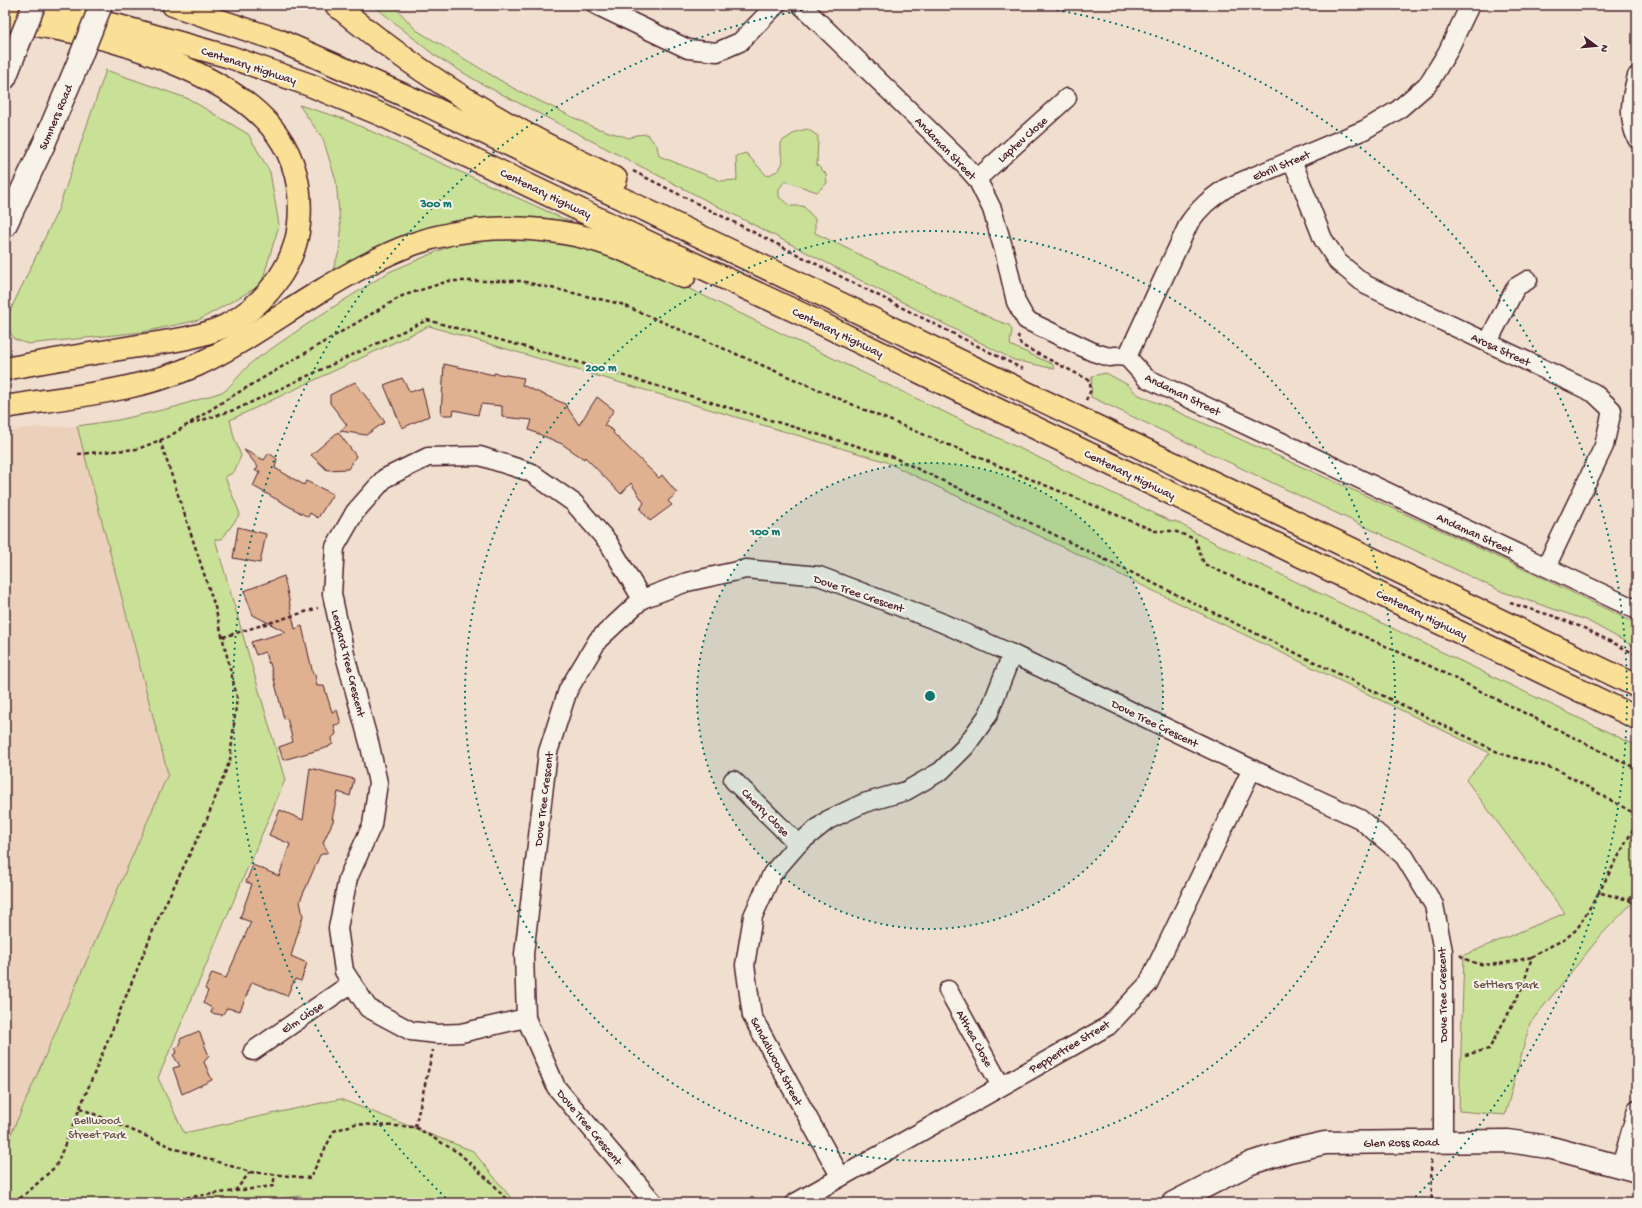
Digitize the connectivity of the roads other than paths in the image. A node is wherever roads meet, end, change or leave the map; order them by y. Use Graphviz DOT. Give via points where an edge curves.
graph roads {
  1 [pos="17,5"];
  2 [pos="34,5"];
  3 [pos="101,5"];
  4 [pos="173,5"];
  5 [pos="336,5"];
  6 [pos="596,5"];
  7 [pos="776,5"];
  8 [pos="802,5"];
  9 [pos="1470,5"];
  10 [pos="5,18"];
  11 [pos="1637,76"];
  12 [pos="5,78"];
  13 [pos="1067,98"];
  14 [pos="1637,139"];
  15 [pos="1292,160"];
  16 [pos="977,179"];
  17 [pos="655,214"];
  18 [pos="5,226"];
  19 [pos="1528,280"];
  20 [pos="810,318"];
  21 [pos="1488,342"];
  22 [pos="1127,357"];
  23 [pos="5,368"];
  24 [pos="5,407"];
  25 [pos="1546,567"];
  26 [pos="642,599"];
  27 [pos="1637,610"];
  28 [pos="1012,654"];
  29 [pos="1637,686"];
  30 [pos="1637,718"];
  31 [pos="1252,769"];
  32 [pos="733,780"];
  33 [pos="798,844"];
  34 [pos="352,983"];
  35 [pos="948,990"];
  36 [pos="526,1018"];
  37 [pos="253,1051"];
  38 [pos="1002,1086"];
  39 [pos="1637,1109"];
  40 [pos="1437,1142"];
  41 [pos="1629,1169"];
  42 [pos="840,1176"];
  43 [pos="654,1203"];
  44 [pos="795,1203"];
  45 [pos="1173,1203"];
  1 -- 20 [label="highway, Centenary Highway" via="119,26 230,57 310,85 382,115 632,236"];
  2 -- 12 [label="street, bridge"];
  3 -- 18 [label="street, Sumners Road, bridge" via="43,146"];
  4 -- 17 [label="highway" via="278,40 431,107"];
  5 -- 17 [label="highway" via="399,54 469,101 517,129 645,194"];
  6 -- 7 [label="street" via="688,49 717,52 740,42"];
  8 -- 16 [label="street, Andaman Street"];
  9 -- 15 [label="street, Ebrill Street" via="1447,53 1428,84 1398,110 1364,130"];
  10 -- 23 [label="highway" via="112,41 143,51 200,75 236,96 256,110 281,139 296,175 300,213 294,248 277,280 256,305 228,324 214,331 174,340"];
  11 -- 14 [label="street" via="1630,114"];
  13 -- 16 [label="street, Laptev Close"];
  15 -- 21 [label="street, Arosa Street" via="1322,239 1338,262 1366,285"];
  15 -- 22 [label="street, Ebrill Street" via="1226,188 1198,209 1189,223"];
  16 -- 22 [label="street, Andaman Street" via="992,209 1016,302 1026,320 1093,352 1109,357"];
  17 -- 29 [label="highway"];
  19 -- 21 [label="street" via="1516,287"];
  20 -- 24 [label="highway" via="784,322 648,260 576,235 528,229 478,230 435,238 389,254 337,282 233,345 178,373 122,389"];
  20 -- 30 [label="highway, Centenary Highway"];
  21 -- 25 [label="street, Arosa Street" via="1594,393 1612,410 1604,446"];
  22 -- 25 [label="street, Andaman Street" via="1146,378"];
  25 -- 27 [label="street, Andaman Street"];
  26 -- 28 [label="street, Dove Tree Crescent" via="687,582 746,569 819,576 940,622"];
  26 -- 34 [label="street, Leopard Tree Crescent" via="608,542 574,503 530,472 480,456 428,457 386,478 355,512 335,548 332,594 378,783 372,825 348,878 338,928 344,970"];
  26 -- 36 [label="street, Dove Tree Crescent" via="598,640 568,690 548,752 524,954"];
  28 -- 31 [label="street, Dove Tree Crescent"];
  28 -- 33 [label="street, Sandalwood Street" via="988,715 965,747 941,771 906,791 864,803 828,820"];
  31 -- 38 [label="street, Peppertree Street" via="1148,984 1108,1026"];
  31 -- 40 [label="street, Dove Tree Crescent" via="1360,819 1404,856 1434,905 1443,951"];
  32 -- 33 [label="street, Cherry Close"];
  33 -- 42 [label="street, Sandalwood Street" via="772,874 753,916 745,965 752,1016"];
  34 -- 36 [label="street, Leopard Tree Crescent" via="368,1008 411,1031 461,1033"];
  34 -- 37 [label="street, Elm Close"];
  35 -- 38 [label="street, Althea Close"];
  36 -- 43 [label="street, Dove Tree Crescent" via="556,1087"];
  38 -- 42 [label="street, Peppertree Street"];
  39 -- 41 [label="street"];
  40 -- 41 [label="street, Glen Ross Road" via="1508,1141 1548,1147"];
  40 -- 45 [label="street, Glen Ross Road" via="1325,1144 1289,1151 1250,1162"];
  42 -- 44 [label="street, Peppertree Street"];
}
